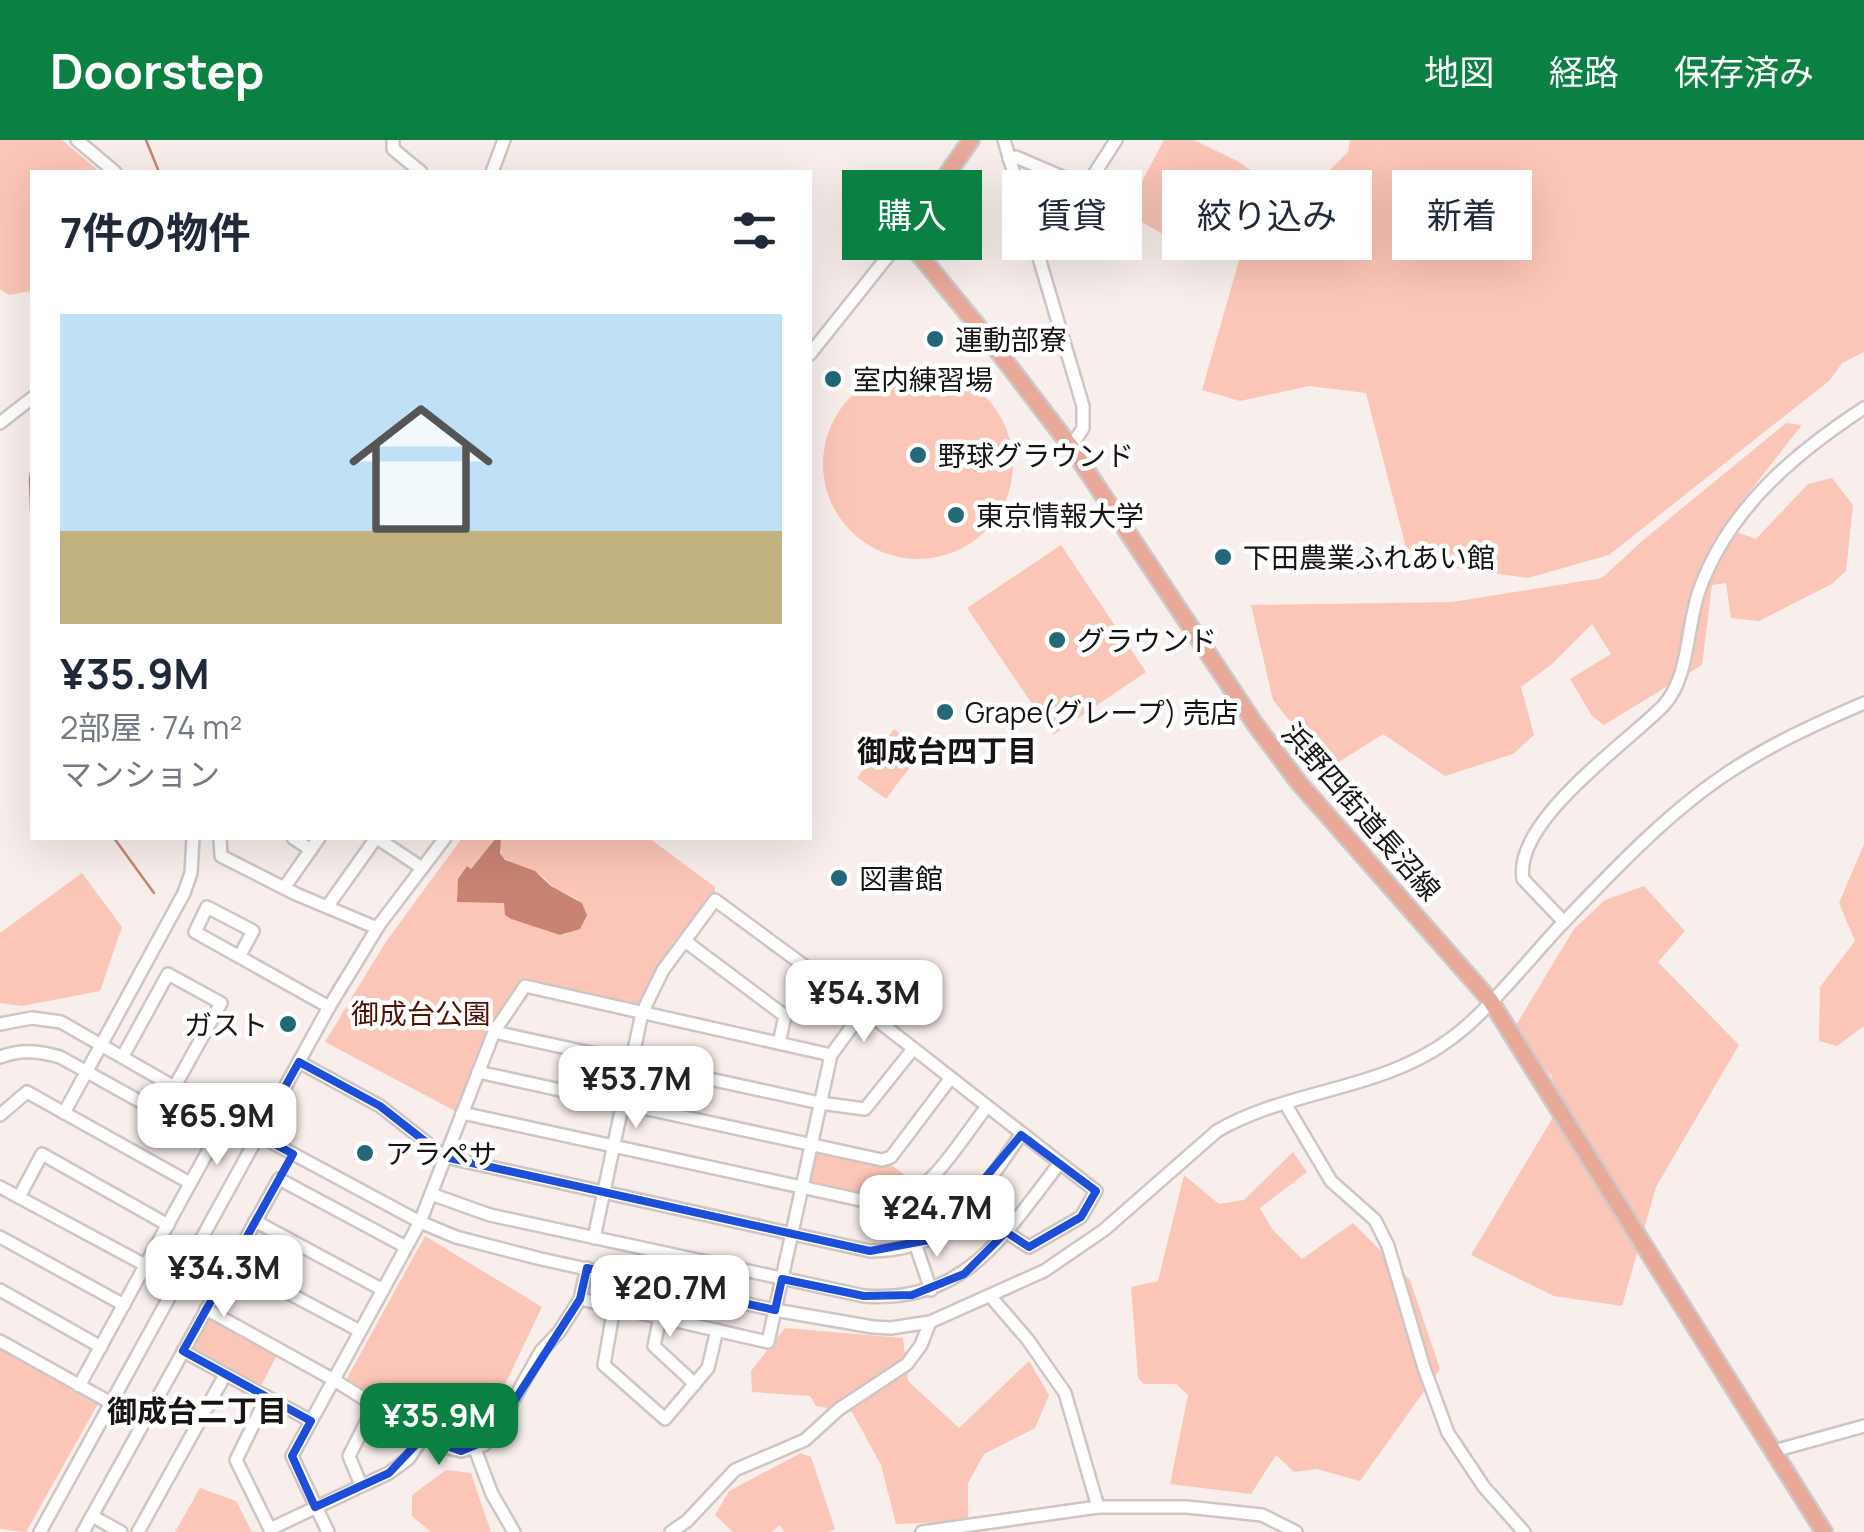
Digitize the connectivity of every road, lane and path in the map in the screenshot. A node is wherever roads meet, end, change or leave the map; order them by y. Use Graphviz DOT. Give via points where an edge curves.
graph roads {
  1 [pos="77,140"];
  2 [pos="393,140"];
  3 [pos="504,140"];
  4 [pos="972,140"];
  5 [pos="1004,140"];
  6 [pos="1116,140"];
  7 [pos="1008,159"];
  8 [pos="113,170"];
  9 [pos="419,170"];
  10 [pos="493,170"];
  11 [pos="951,170"];
  12 [pos="885,260"];
  13 [pos="924,260"];
  14 [pos="812,351"];
  15 [pos="30,399"];
  16 [pos="1864,408"];
  17 [pos="0,424"];
  18 [pos="1071,447"];
  19 [pos="1864,703"];
  20 [pos="193,840"];
  21 [pos="220,840"];
  22 [pos="297,840"];
  23 [pos="318,840"];
  24 [pos="375,840"];
  25 [pos="379,840"];
  26 [pos="443,840"];
  27 [pos="311,850"];
  28 [pos="422,868"];
  29 [pos="284,888"];
  30 [pos="327,907"];
  31 [pos="1564,922"];
  32 [pos="378,928"];
  33 [pos="685,941"];
  34 [pos="239,957"];
  35 [pos="1490,1000"];
  36 [pos="329,1007"];
  37 [pos="864,1010"];
  38 [pos="642,1013"];
  39 [pos="0,1024"];
  40 [pos="494,1032"];
  41 [pos="102,1043"];
  42 [pos="779,1043"];
  43 [pos="912,1049"];
  44 [pos="831,1054"];
  45 [pos="123,1056"];
  46 [pos="0,1057"];
  47 [pos="298,1062"];
  48 [pos="632,1062"];
  49 [pos="88,1071"];
  50 [pos="478,1072"];
  51 [pos="950,1080"];
  52 [pos="175,1086"];
  53 [pos="820,1103"];
  54 [pos="623,1104"];
  55 [pos="1286,1105"];
  56 [pos="986,1108"];
  57 [pos="64,1113"];
  58 [pos="462,1113"];
  59 [pos="0,1115"];
  60 [pos="258,1135"];
  61 [pos="1021,1135"];
  62 [pos="811,1144"];
  63 [pos="613,1148"];
  64 [pos="445,1157"];
  65 [pos="1060,1164"];
  66 [pos="190,1183"];
  67 [pos="0,1186"];
  68 [pos="801,1190"];
  69 [pos="604,1193"];
  70 [pos="431,1194"];
  71 [pos="18,1196"];
  72 [pos="901,1202"];
  73 [pos="255,1221"];
  74 [pos="420,1222"];
  75 [pos="168,1224"];
  76 [pos="1006,1232"];
  77 [pos="792,1235"];
  78 [pos="0,1236"];
  79 [pos="594,1238"];
  80 [pos="915,1246"];
  81 [pos="406,1247"];
  82 [pos="232,1263"];
  83 [pos="145,1266"];
  84 [pos="588,1268"];
  85 [pos="782,1278"];
  86 [pos="0,1290"];
  87 [pos="382,1290"];
  88 [pos="932,1290"];
  89 [pos="991,1297"];
  90 [pos="580,1299"];
  91 [pos="124,1305"];
  92 [pos="614,1306"];
  93 [pos="206,1309"];
  94 [pos="775,1310"];
  95 [pos="660,1317"];
  96 [pos="930,1322"];
  97 [pos="717,1330"];
  98 [pos="360,1331"];
  99 [pos="0,1341"];
  100 [pos="101,1347"];
  101 [pos="183,1351"];
  102 [pos="225,1374"];
  103 [pos="334,1380"];
  104 [pos="695,1384"];
  105 [pos="80,1386"];
  106 [pos="267,1397"];
  107 [pos="111,1404"];
  108 [pos="375,1405"];
  109 [pos="310,1421"];
  110 [pos="1864,1426"];
  111 [pos="424,1436"];
  112 [pos="475,1449"];
  113 [pos="1774,1451"];
  114 [pos="361,1485"];
  115 [pos="315,1507"];
  116 [pos="1098,1507"];
  117 [pos="92,1516"];
  118 [pos="40,1532"];
  119 [pos="83,1532"];
  120 [pos="122,1532"];
  121 [pos="138,1532"];
  122 [pos="328,1532"];
  123 [pos="514,1532"];
  124 [pos="671,1532"];
  125 [pos="922,1532"];
  126 [pos="1296,1532"];
  127 [pos="1524,1532"];
  128 [pos="1824,1532"];
  1 -- 8 [label="street"];
  2 -- 9 [label="street" via="393,150"];
  3 -- 10 [label="street"];
  4 -- 11 [label="main road"];
  5 -- 7 [label="street"];
  6 -- 7 [label="street" via="1086,188"];
  7 -- 18 [label="street" via="1084,406 1083,428"];
  12 -- 14 [label="street"];
  13 -- 18 [label="main road, 浜野四街道長沼線"];
  15 -- 17 [label="street"];
  16 -- 31 [label="street" via="1767,482 1730,530 1700,588 1674,693 1606,755 1530,842 1524,879"];
  18 -- 35 [label="main road, 浜野四街道長沼線" via="1254,724"];
  19 -- 31 [label="street" via="1720,778"];
  20 -- 41 [label="street" via="184,893"];
  21 -- 29 [label="street" via="220,856"];
  22 -- 27 [label="street"];
  23 -- 27 [label="street"];
  24 -- 30 [label="street"];
  25 -- 28 [label="street"];
  26 -- 28 [label="street"];
  27 -- 29 [label="street"];
  28 -- 32 [label="street"];
  29 -- 30 [label="street"];
  30 -- 32 [label="street"];
  31 -- 35 [label="street"];
  32 -- 36 [label="street"];
  33 -- 37 [label="street" via="716,900"];
  33 -- 38 [label="street"];
  33 -- 42 [label="street" via="786,1016"];
  34 -- 34 [label="street" via="253,931 207,907 195,932"];
  34 -- 36 [label="street"];
  35 -- 55 [label="street" via="1418,1061"];
  35 -- 113 [label="main road, 浜野四街道長沼線"];
  36 -- 47 [label="street"];
  37 -- 43 [label="street"];
  37 -- 44 [label="street"];
  38 -- 40 [label="street" via="525,986"];
  38 -- 42 [label="street"];
  38 -- 48 [label="street"];
  39 -- 41 [label="street" via="62,1022"];
  40 -- 48 [label="street"];
  40 -- 50 [label="street"];
  41 -- 45 [label="street"];
  41 -- 49 [label="street"];
  42 -- 44 [label="street"];
  43 -- 51 [label="street"];
  43 -- 53 [label="street" via="866,1109"];
  44 -- 53 [label="street"];
  45 -- 52 [label="street"];
  45 -- 52 [label="street" via="168,974 222,1003"];
  46 -- 49 [label="street" via="39,1051"];
  47 -- 60 [label="street"];
  47 -- 64 [label="street" via="380,1106"];
  48 -- 53 [label="street"];
  48 -- 54 [label="street"];
  49 -- 57 [label="street"];
  49 -- 66 [label="street" via="213,1142"];
  50 -- 54 [label="street"];
  50 -- 58 [label="street"];
  51 -- 56 [label="street"];
  51 -- 62 [label="street" via="887,1160"];
  52 -- 60 [label="street"];
  53 -- 62 [label="street"];
  54 -- 62 [label="street"];
  54 -- 63 [label="street"];
  55 -- 89 [label="street" via="1241,1117 1217,1132 1070,1256"];
  55 -- 127 [label="street" via="1331,1181 1374,1220 1448,1433"];
  56 -- 61 [label="street"];
  56 -- 72 [label="street" via="924,1186"];
  57 -- 59 [label="street" via="27,1092"];
  57 -- 66 [label="street"];
  58 -- 63 [label="street"];
  58 -- 64 [label="street"];
  60 -- 74 [label="street"];
  60 -- 107 [label="street"];
  61 -- 65 [label="street"];
  61 -- 80 [label="street" via="957,1221"];
  62 -- 68 [label="street"];
  63 -- 68 [label="street"];
  63 -- 69 [label="street"];
  64 -- 69 [label="street"];
  64 -- 70 [label="street"];
  65 -- 76 [label="street"];
  65 -- 76 [label="street" via="1096,1191 1081,1216 1029,1247"];
  66 -- 75 [label="street"];
  67 -- 71 [label="street"];
  68 -- 72 [label="street" via="876,1205"];
  68 -- 77 [label="street"];
  69 -- 77 [label="street"];
  69 -- 79 [label="street"];
  70 -- 74 [label="street"];
  70 -- 79 [label="street"];
  71 -- 75 [label="street" via="42,1154"];
  71 -- 83 [label="street"];
  72 -- 80 [label="street"];
  73 -- 81 [label="street" via="279,1179"];
  73 -- 82 [label="street"];
  73 -- 87 [label="street"];
  74 -- 81 [label="street"];
  74 -- 84 [label="street" via="496,1249"];
  75 -- 83 [label="street"];
  76 -- 88 [label="street" via="964,1274"];
  77 -- 80 [label="street" via="870,1252"];
  77 -- 85 [label="street"];
  78 -- 91 [label="street"];
  79 -- 85 [label="street"];
  80 -- 88 [label="street"];
  81 -- 87 [label="street"];
  82 -- 93 [label="street"];
  82 -- 98 [label="street"];
  83 -- 91 [label="street"];
  84 -- 90 [label="street"];
  84 -- 94 [label="street"];
  85 -- 88 [label="street" via="886,1298"];
  85 -- 94 [label="street"];
  86 -- 100 [label="street"];
  87 -- 98 [label="street"];
  89 -- 96 [label="street"];
  89 -- 116 [label="street" via="1065,1393"];
  90 -- 92 [label="street"];
  90 -- 112 [label="street" via="540,1351 495,1433"];
  91 -- 100 [label="street"];
  92 -- 95 [label="street"];
  92 -- 104 [label="street" via="604,1365 665,1419"];
  93 -- 101 [label="street"];
  93 -- 103 [label="street"];
  94 -- 96 [label="street" via="873,1327"];
  94 -- 97 [label="street" via="768,1342"];
  95 -- 97 [label="street"];
  95 -- 104 [label="street" via="654,1346"];
  96 -- 124 [label="street" via="907,1364 839,1408 806,1440 734,1470"];
  97 -- 104 [label="street" via="708,1368"];
  98 -- 103 [label="street"];
  99 -- 105 [label="street"];
  100 -- 105 [label="street"];
  101 -- 102 [label="street"];
  101 -- 117 [label="street"];
  102 -- 106 [label="street"];
  102 -- 121 [label="street"];
  103 -- 108 [label="street"];
  103 -- 109 [label="street"];
  105 -- 107 [label="street"];
  106 -- 109 [label="street"];
  106 -- 115 [label="street" via="237,1465 270,1528"];
  107 -- 118 [label="street"];
  108 -- 111 [label="street"];
  108 -- 114 [label="street" via="349,1456"];
  109 -- 115 [label="street" via="292,1456"];
  110 -- 113 [label="street"];
  111 -- 112 [label="street" via="451,1450"];
  111 -- 114 [label="street" via="400,1466"];
  112 -- 123 [label="street"];
  113 -- 128 [label="main road, 浜野四街道長沼線"];
  114 -- 115 [label="street"];
  115 -- 122 [label="street"];
  116 -- 125 [label="street"];
  116 -- 126 [label="street" via="1262,1516"];
  117 -- 119 [label="street"];
  117 -- 120 [label="street"];
}
